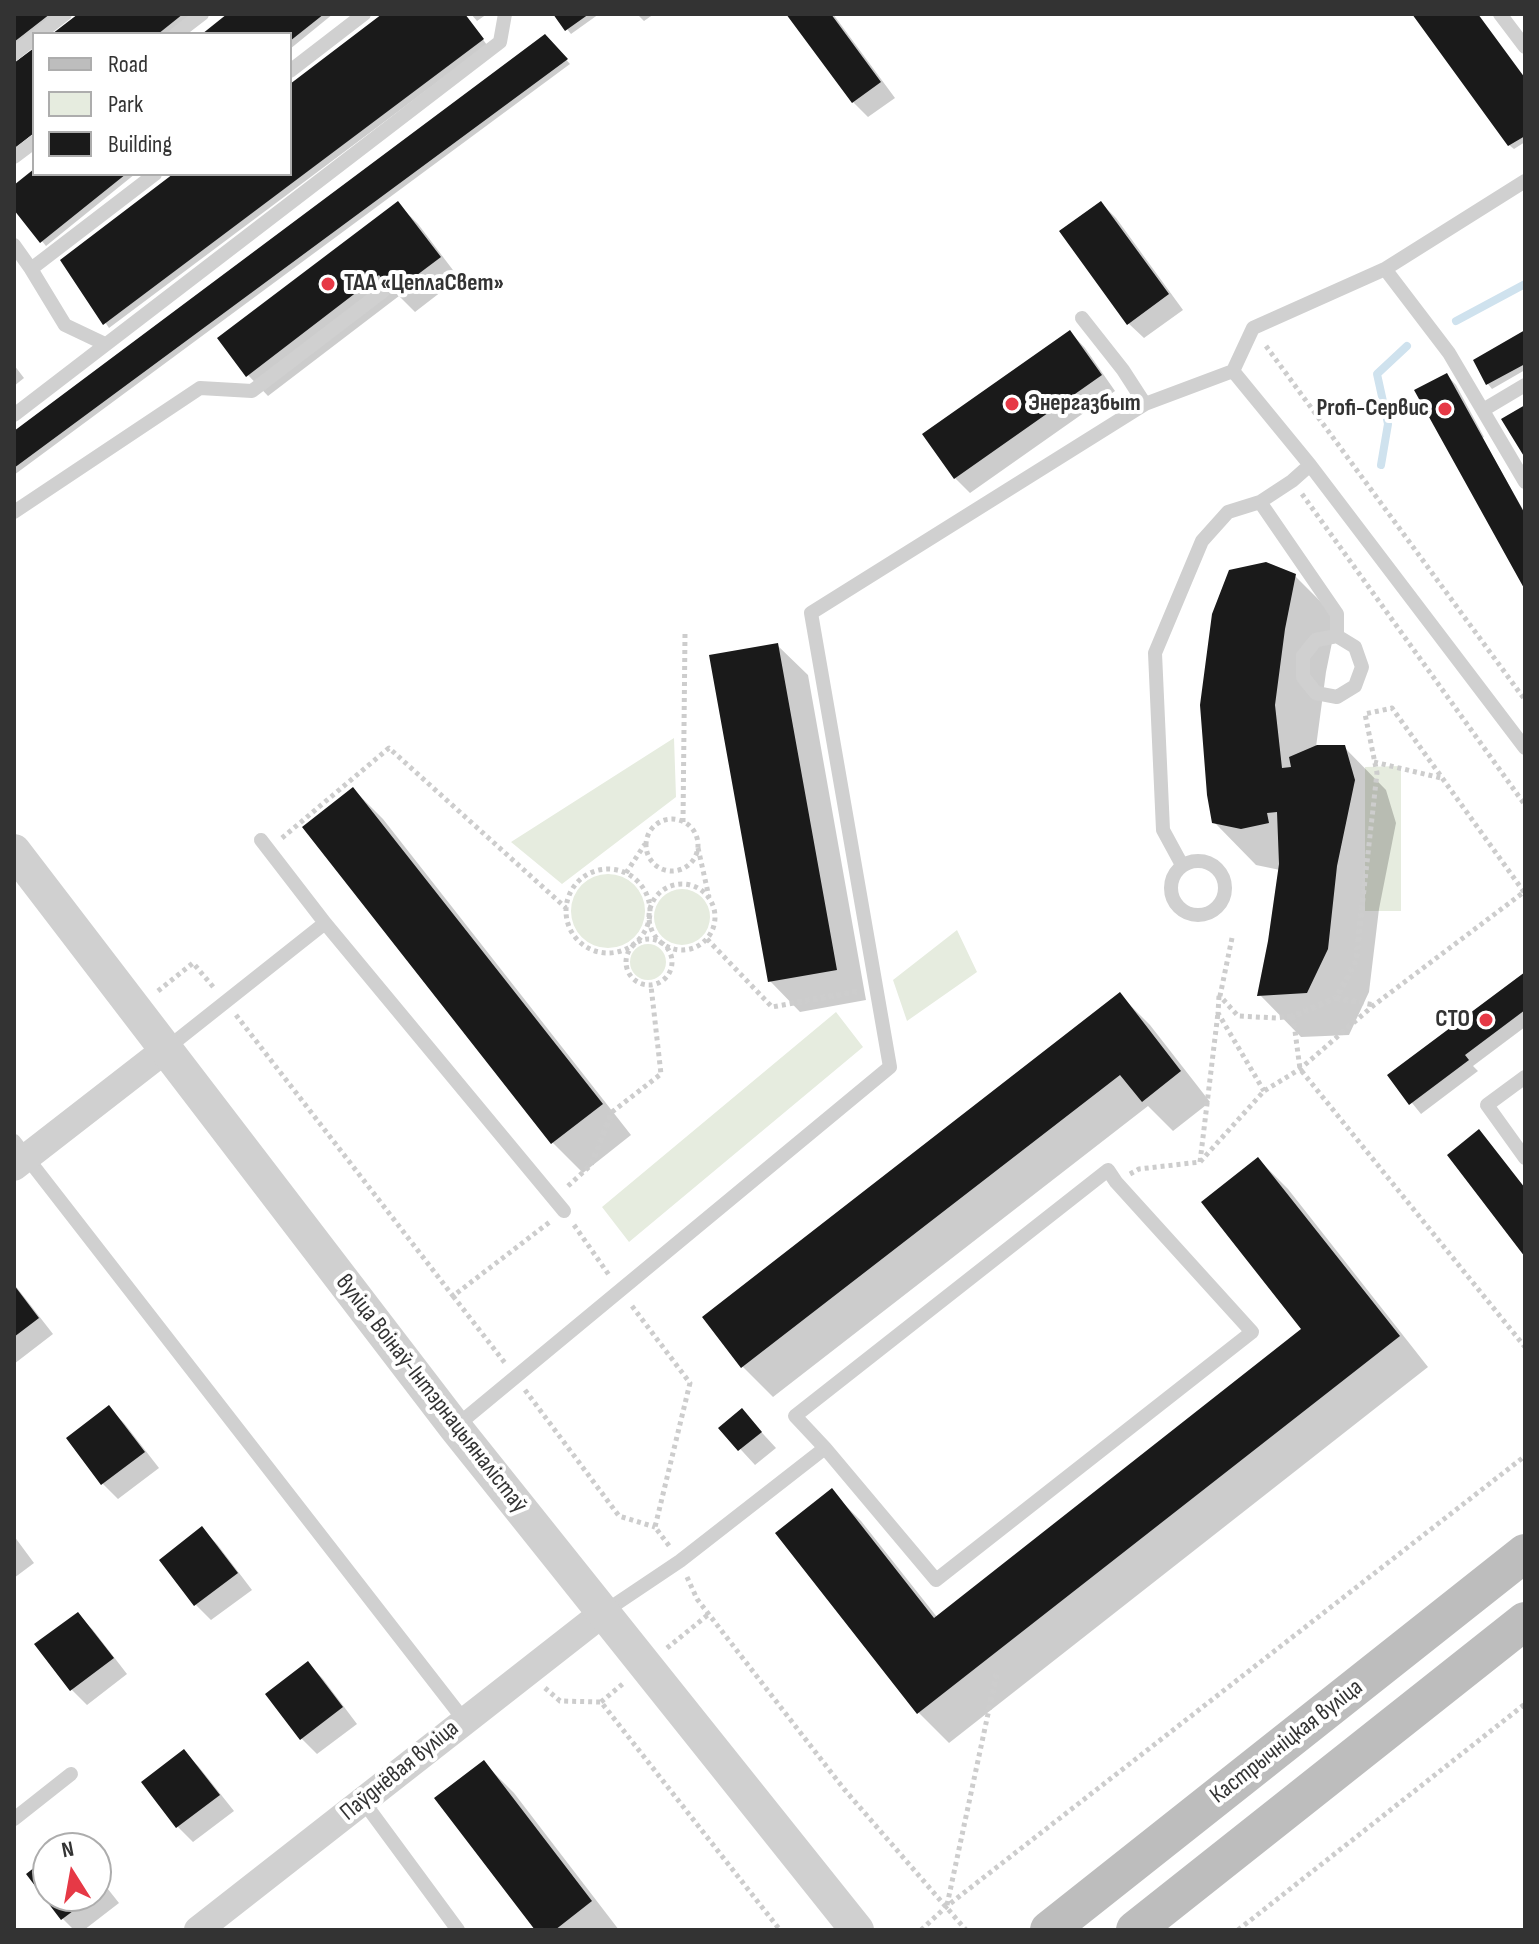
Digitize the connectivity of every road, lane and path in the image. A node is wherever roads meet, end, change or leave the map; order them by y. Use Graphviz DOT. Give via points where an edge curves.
graph roads {
  1 [pos="65,14"];
  2 [pos="202,14"];
  3 [pos="364,14"];
  4 [pos="505,14"];
  5 [pos="1500,14"];
  6 [pos="42,32"];
  7 [pos="179,32"];
  8 [pos="32,40"];
  9 [pos="1525,47"];
  10 [pos="14,54"];
  11 [pos="292,69"];
  12 [pos="32,144"];
  13 [pos="14,157"];
  14 [pos="152,176"];
  15 [pos="1525,181"];
  16 [pos="14,245"];
  17 [pos="31,269"];
  18 [pos="1385,269"];
  19 [pos="383,291"];
  20 [pos="1082,318"];
  21 [pos="1253,328"];
  22 [pos="105,344"];
  23 [pos="1233,371"];
  24 [pos="1525,385"];
  25 [pos="1145,404"];
  26 [pos="1483,410"];
  27 [pos="14,415"];
  28 [pos="1310,465"];
  29 [pos="1525,480"];
  30 [pos="1292,481"];
  31 [pos="1260,502"];
  32 [pos="14,512"];
  33 [pos="685,634"];
  34 [pos="1337,636"];
  35 [pos="1525,700"];
  36 [pos="1525,748"];
  37 [pos="1374,762"];
  38 [pos="1442,778"];
  39 [pos="1525,805"];
  40 [pos="683,822"];
  41 [pos="646,843"];
  42 [pos="265,844"];
  43 [pos="697,847"];
  44 [pos="14,851"];
  45 [pos="1182,865"];
  46 [pos="626,873"];
  47 [pos="1524,892"];
  48 [pos="709,897"];
  49 [pos="566,908"];
  50 [pos="650,918"];
  51 [pos="325,923"];
  52 [pos="1232,938"];
  53 [pos="707,939"];
  54 [pos="635,943"];
  55 [pos="663,944"];
  56 [pos="651,986"];
  57 [pos="876,987"];
  58 [pos="1220,996"];
  59 [pos="1336,998"];
  60 [pos="226,1002"];
  61 [pos="1374,1005"];
  62 [pos="136,1010"];
  63 [pos="1218,1013"];
  64 [pos="1293,1016"];
  65 [pos="166,1049"];
  66 [pos="1300,1069"];
  67 [pos="1524,1079"];
  68 [pos="1264,1091"];
  69 [pos="18,1155"];
  70 [pos="1525,1158"];
  71 [pos="1200,1162"];
  72 [pos="1116,1182"];
  73 [pos="554,1198"];
  74 [pos="564,1211"];
  75 [pos="620,1291"];
  76 [pos="453,1296"];
  77 [pos="1525,1347"];
  78 [pos="516,1377"];
  79 [pos="455,1427"];
  80 [pos="825,1448"];
  81 [pos="1525,1456"];
  82 [pos="655,1527"];
  83 [pos="1525,1553"];
  84 [pos="680,1561"];
  85 [pos="603,1613"];
  86 [pos="1525,1621"];
  87 [pos="527,1671"];
  88 [pos="997,1672"];
  89 [pos="1525,1704"];
  90 [pos="464,1720"];
  91 [pos="71,1774"];
  92 [pos="363,1801"];
  93 [pos="14,1819"];
  94 [pos="947,1906"];
  95 [pos="198,1930"];
  96 [pos="458,1930"];
  97 [pos="780,1930"];
  98 [pos="857,1930"];
  99 [pos="921,1930"];
  100 [pos="966,1930"];
  101 [pos="1049,1930"];
  102 [pos="1135,1930"];
  103 [pos="1238,1930"];
  1 -- 6 [label="lane"];
  2 -- 7 [label="lane"];
  3 -- 11 [label="lane"];
  4 -- 22 [label="lane" via="500,42"];
  5 -- 9 [label="lane"];
  8 -- 10 [label="lane"];
  12 -- 13 [label="lane"];
  14 -- 17 [label="lane"];
  15 -- 18 [label="lane"];
  16 -- 17 [label="lane"];
  17 -- 22 [label="lane" via="65,325"];
  18 -- 21 [label="lane"];
  18 -- 26 [label="lane" via="1449,353"];
  19 -- 32 [label="lane" via="252,391 200,388"];
  20 -- 25 [label="lane"];
  21 -- 23 [label="lane"];
  21 -- 35 [label="path"];
  22 -- 27 [label="lane"];
  23 -- 25 [label="lane"];
  23 -- 28 [label="lane"];
  24 -- 26 [label="lane"];
  25 -- 57 [label="lane" via="811,613"];
  26 -- 29 [label="lane"];
  28 -- 30 [label="lane"];
  28 -- 36 [label="lane"];
  30 -- 31 [label="lane"];
  30 -- 39 [label="path"];
  31 -- 34 [label="lane" via="1337,614"];
  31 -- 45 [label="lane" via="1228,512 1202,541 1155,653 1163,830"];
  33 -- 40 [label="path"];
  34 -- 34 [label="lane" via="1316,640 1303,656 1303,677 1316,693 1337,697 1355,686 1362,667 1355,647"];
  37 -- 38 [label="path"];
  37 -- 38 [label="path" via="1365,714 1392,708"];
  37 -- 59 [label="path" via="1356,961"];
  38 -- 47 [label="path"];
  40 -- 41 [label="path" via="661,822"];
  40 -- 43 [label="path" via="693,830"];
  41 -- 43 [label="path" via="654,865 669,871 691,863"];
  41 -- 46 [label="path"];
  42 -- 49 [label="path" via="389,748"];
  42 -- 51 [label="lane"];
  43 -- 48 [label="path"];
  44 -- 62 [label="street, вуліца Воінаў-Інтэрнацыяналістаў"];
  46 -- 49 [label="path" via="612,869 586,875 569,895"];
  46 -- 50 [label="path" via="645,891"];
  47 -- 61 [label="path"];
  48 -- 50 [label="path" via="692,885 671,885 655,898"];
  48 -- 53 [label="path" via="716,918"];
  49 -- 54 [label="path" via="567,923 583,945 610,953"];
  50 -- 54 [label="path"];
  50 -- 55 [label="path"];
  51 -- 60 [label="lane"];
  51 -- 73 [label="lane"];
  52 -- 58 [label="path"];
  53 -- 55 [label="path" via="691,949"];
  53 -- 57 [label="path" via="772,1007"];
  54 -- 55 [label="path" via="649,939"];
  54 -- 56 [label="path" via="626,955 627,970 636,982"];
  55 -- 56 [label="path" via="672,965 665,979"];
  56 -- 73 [label="path" via="661,1074 612,1112 591,1165"];
  57 -- 75 [label="lane" via="890,1067"];
  58 -- 63 [label="path"];
  58 -- 64 [label="path" via="1238,1016"];
  59 -- 61 [label="path"];
  59 -- 64 [label="path"];
  60 -- 62 [label="path" via="193,963"];
  60 -- 65 [label="lane"];
  60 -- 76 [label="path"];
  61 -- 66 [label="path"];
  62 -- 65 [label="street, вуліца Воінаў-Інтэрнацыяналістаў"];
  63 -- 68 [label="path"];
  63 -- 71 [label="path"];
  64 -- 66 [label="path"];
  65 -- 69 [label="street"];
  65 -- 79 [label="street, вуліца Воінаў-Інтэрнацыяналістаў"];
  66 -- 68 [label="path"];
  66 -- 77 [label="path"];
  67 -- 70 [label="lane" via="1487,1105"];
  68 -- 71 [label="path"];
  69 -- 90 [label="lane"];
  71 -- 72 [label="path" via="1139,1169"];
  72 -- 80 [label="lane" via="1108,1170 795,1416"];
  72 -- 80 [label="lane" via="1252,1332 936,1580"];
  73 -- 74 [label="lane"];
  74 -- 75 [label="path"];
  74 -- 76 [label="path"];
  75 -- 78 [label="lane"];
  75 -- 82 [label="path" via="690,1383"];
  76 -- 78 [label="path"];
  78 -- 79 [label="lane"];
  78 -- 82 [label="path" via="619,1516"];
  79 -- 85 [label="street, вуліца Воінаў-Інтэрнацыяналістаў"];
  80 -- 84 [label="lane"];
  81 -- 94 [label="path"];
  82 -- 84 [label="path"];
  83 -- 101 [label="main road, Кастрычніцкая вуліца"];
  84 -- 85 [label="lane"];
  84 -- 94 [label="path" via="697,1599 844,1789"];
  85 -- 87 [label="street, Паўднёвая вуліца"];
  85 -- 98 [label="street, вуліца Воінаў-Інтэрнацыяналістаў"];
  86 -- 102 [label="main road"];
  87 -- 90 [label="street, Паўднёвая вуліца"];
  87 -- 97 [label="path" via="560,1701 601,1702"];
  88 -- 94 [label="path"];
  89 -- 103 [label="path"];
  90 -- 92 [label="street, Паўднёвая вуліца"];
  91 -- 93 [label="lane"];
  92 -- 95 [label="street, Паўднёвая вуліца"];
  92 -- 96 [label="lane"];
  94 -- 99 [label="path"];
  94 -- 100 [label="path"];
}
